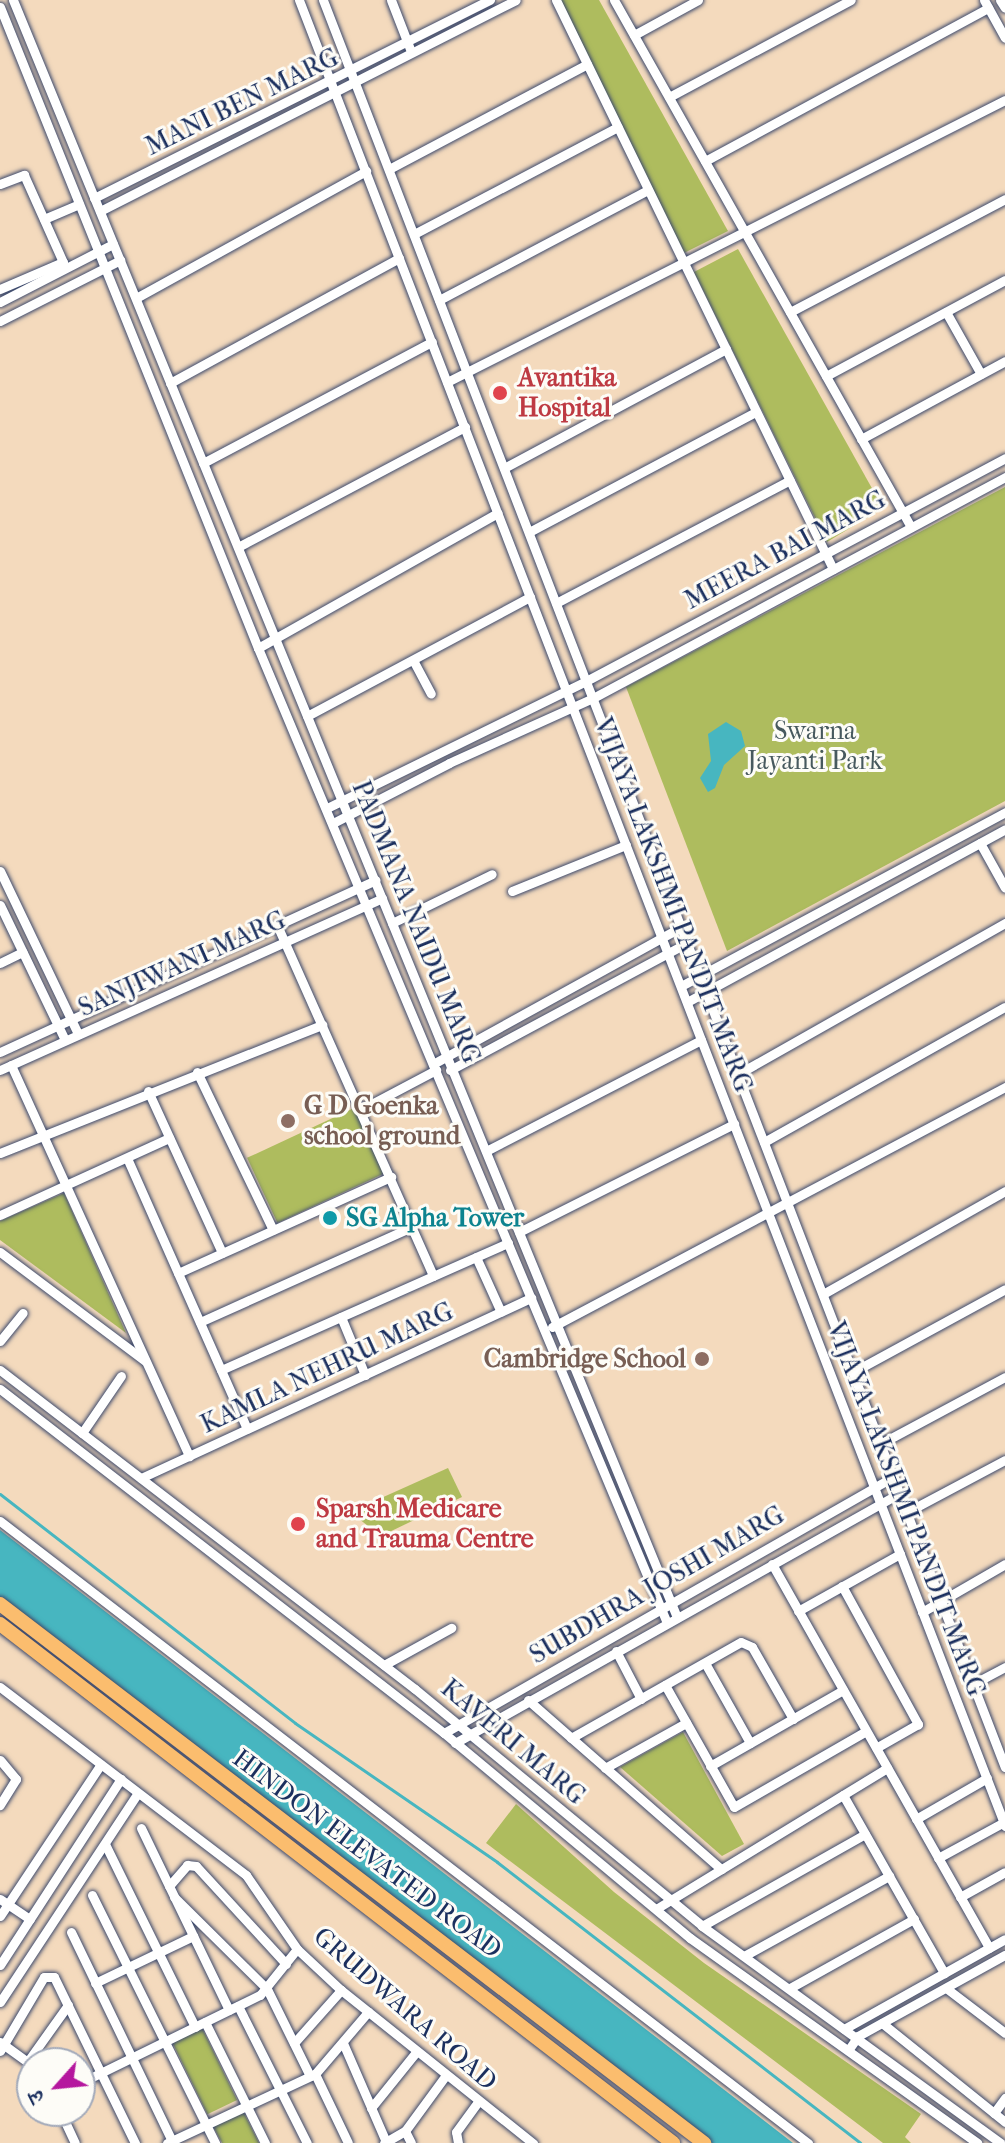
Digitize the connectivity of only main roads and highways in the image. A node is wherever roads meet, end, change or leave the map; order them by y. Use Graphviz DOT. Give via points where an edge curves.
graph roads {
  1 [pos="0,1604"];
  2 [pos="0,1624"];
  3 [pos="673,2143"];
  4 [pos="704,2143"];
  1 -- 4 [label="highway, HINDON ELEVATED ROAD"];
  2 -- 3 [label="highway, HINDON ELEVATED ROAD"];
}
